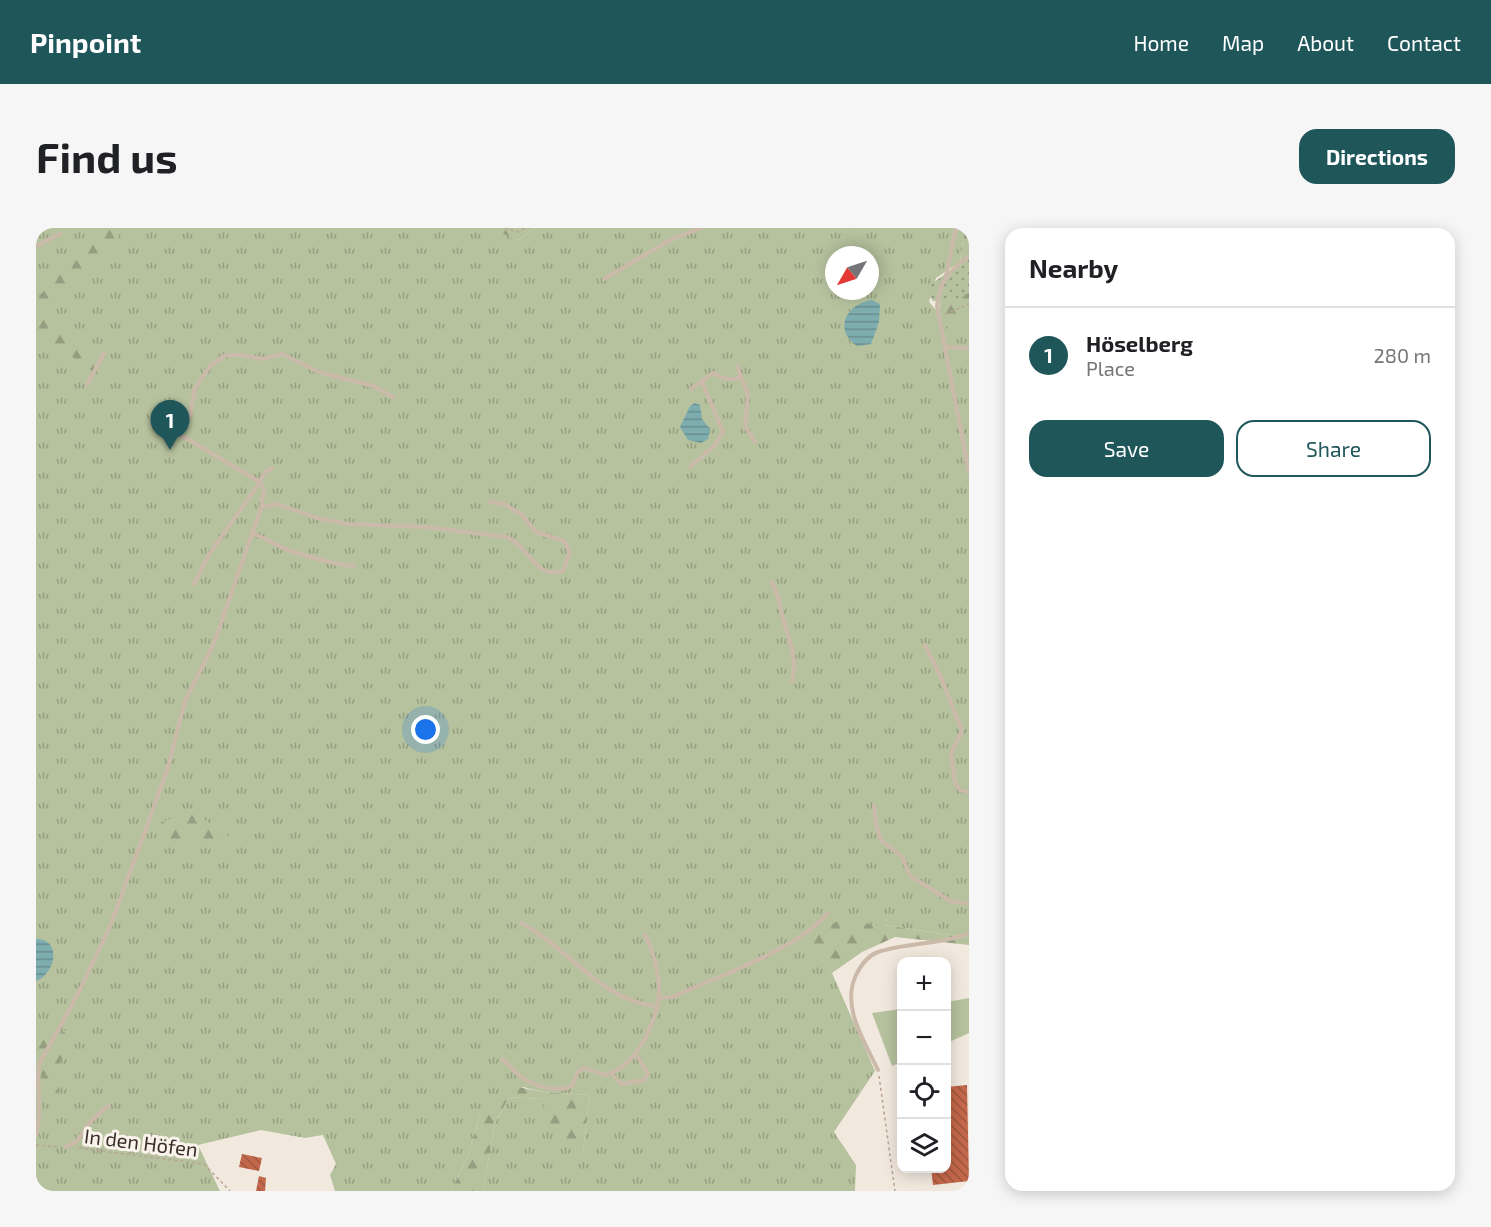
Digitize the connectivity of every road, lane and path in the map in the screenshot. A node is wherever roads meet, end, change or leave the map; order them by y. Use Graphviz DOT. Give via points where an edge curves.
graph roads {
  1 [pos="505,228"];
  2 [pos="525,228"];
  3 [pos="701,228"];
  4 [pos="956,228"];
  5 [pos="60,234"];
  6 [pos="36,246"];
  7 [pos="969,256"];
  8 [pos="945,276"];
  9 [pos="604,279"];
  10 [pos="969,304"];
  11 [pos="939,321"];
  12 [pos="945,347"];
  13 [pos="969,348"];
  14 [pos="104,353"];
  15 [pos="736,366"];
  16 [pos="740,377"];
  17 [pos="702,382"];
  18 [pos="87,386"];
  19 [pos="691,389"];
  20 [pos="393,397"];
  21 [pos="755,442"];
  22 [pos="690,467"];
  23 [pos="272,468"];
  24 [pos="969,473"];
  25 [pos="260,482"];
  26 [pos="490,502"];
  27 [pos="261,508"];
  28 [pos="251,533"];
  29 [pos="354,566"];
  30 [pos="772,582"];
  31 [pos="194,584"];
  32 [pos="925,645"];
  33 [pos="792,681"];
  34 [pos="969,792"];
  35 [pos="874,805"];
  36 [pos="969,903"];
  37 [pos="828,913"];
  38 [pos="521,923"];
  39 [pos="969,933"];
  40 [pos="645,935"];
  41 [pos="658,998"];
  42 [pos="656,1006"];
  43 [pos="638,1057"];
  44 [pos="502,1059"];
  45 [pos="878,1070"];
  46 [pos="611,1073"];
  47 [pos="109,1105"];
  48 [pos="36,1136"];
  49 [pos="36,1145"];
  50 [pos="66,1147"];
  51 [pos="230,1191"];
  52 [pos="895,1191"];
  1 -- 2 [label="path" via="517,232"];
  3 -- 9 [label="lane" via="672,239"];
  4 -- 8 [label="lane"];
  5 -- 6 [label="lane"];
  7 -- 8 [label="lane"];
  8 -- 11 [label="lane" via="939,288"];
  10 -- 11 [label="path" via="946,313"];
  11 -- 12 [label="lane"];
  12 -- 13 [label="lane"];
  12 -- 24 [label="lane"];
  14 -- 18 [label="lane"];
  15 -- 16 [label="lane"];
  16 -- 17 [label="lane" via="735,380 713,373"];
  16 -- 21 [label="lane" via="748,395 745,426"];
  17 -- 19 [label="lane"];
  17 -- 22 [label="lane" via="723,432 714,446"];
  20 -- 25 [label="lane" via="373,386 319,372 282,354 262,359 226,355 210,366 195,388 190,416 177,435"];
  23 -- 25 [label="lane"];
  25 -- 27 [label="lane" via="264,490"];
  25 -- 31 [label="lane" via="210,553"];
  26 -- 27 [label="lane" via="504,504 522,515 536,532 564,541 570,553 563,571 542,571 516,542 506,537 426,527 348,524 274,503"];
  27 -- 28 [label="lane"];
  28 -- 29 [label="lane" via="332,564"];
  28 -- 48 [label="lane" via="214,643 185,701 167,771 111,924 39,1064"];
  30 -- 33 [label="lane" via="792,642"];
  32 -- 34 [label="lane" via="962,731 951,753 955,783 960,790"];
  35 -- 36 [label="lane" via="881,840 899,853 910,876 952,902"];
  37 -- 41 [label="lane" via="814,929 788,944 673,997"];
  38 -- 42 [label="lane" via="548,939 615,993"];
  39 -- 45 [label="lane" via="877,953 862,963 849,989 851,1007"];
  40 -- 41 [label="lane" via="657,970"];
  41 -- 42 [label="lane"];
  42 -- 46 [label="lane" via="640,1045"];
  43 -- 46 [label="lane" via="648,1073 644,1080 621,1084"];
  44 -- 46 [label="lane" via="522,1078 549,1088 572,1086 583,1068"];
  45 -- 52 [label="path"];
  47 -- 50 [label="lane" via="77,1141"];
  49 -- 50 [label="path, In den Höfen"];
  50 -- 51 [label="path, In den Höfen" via="204,1164"];
}
